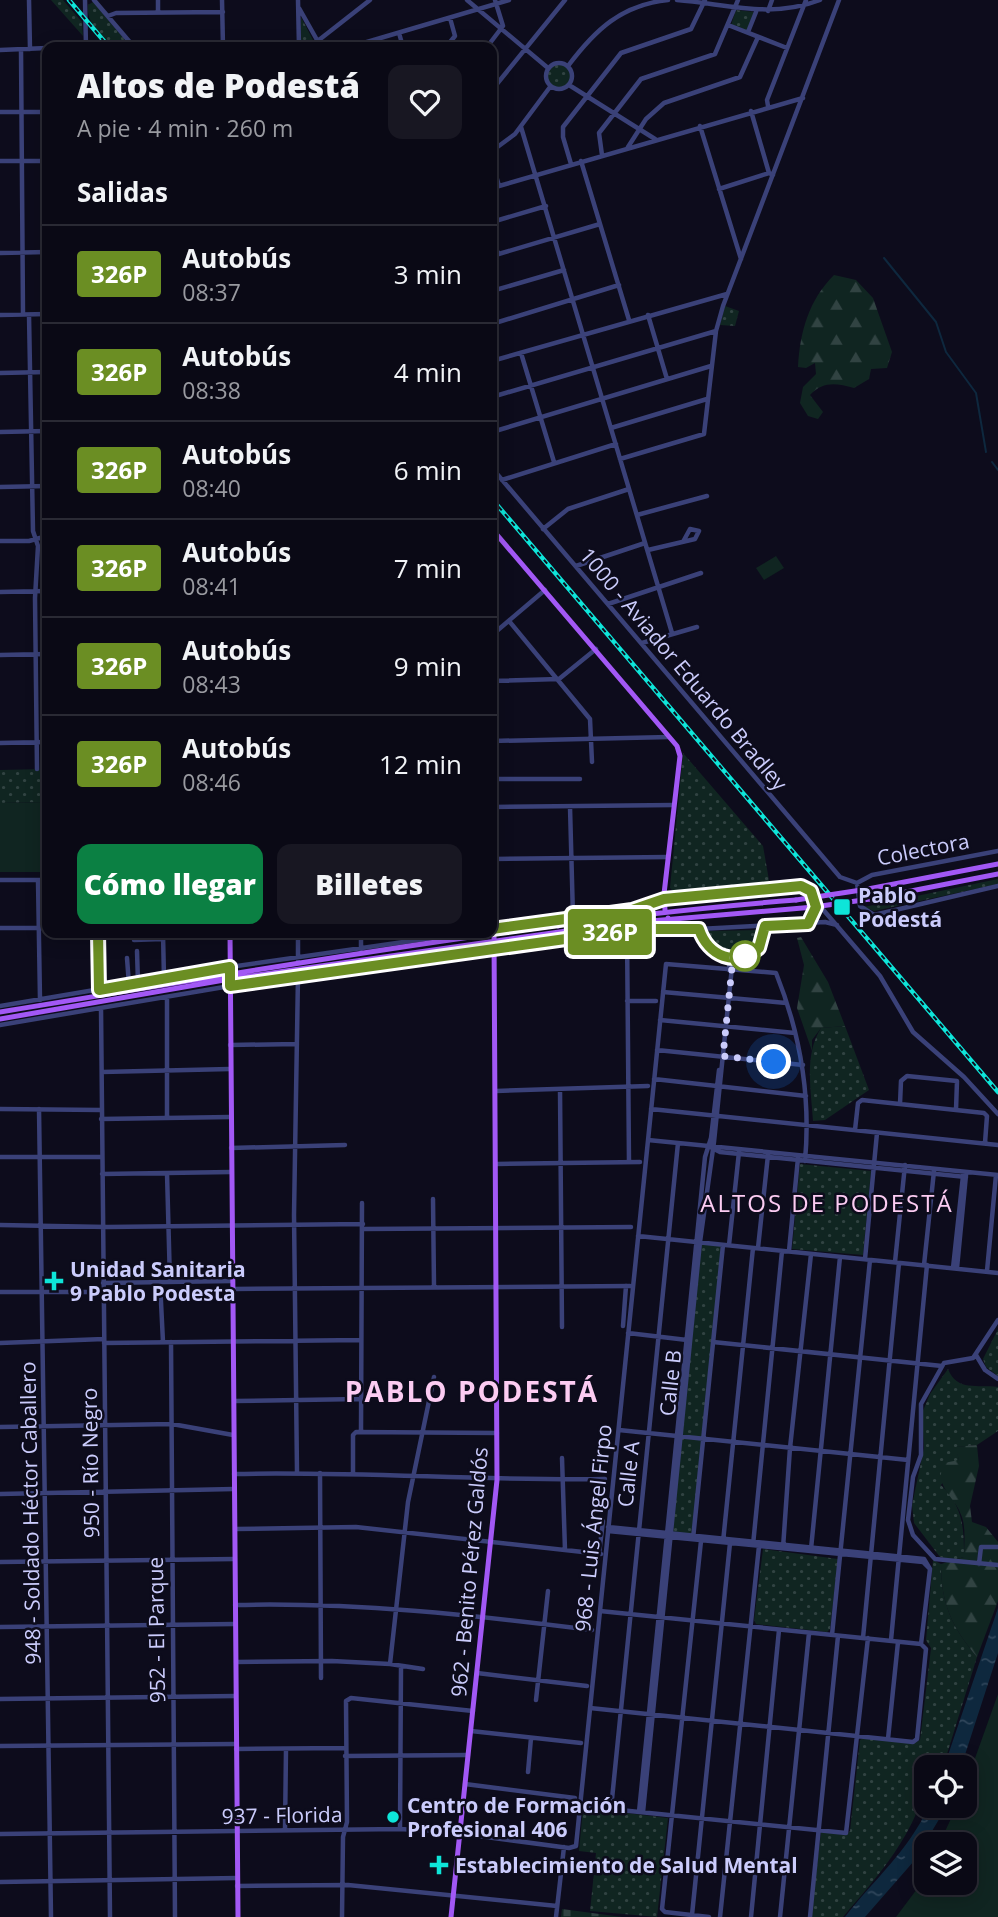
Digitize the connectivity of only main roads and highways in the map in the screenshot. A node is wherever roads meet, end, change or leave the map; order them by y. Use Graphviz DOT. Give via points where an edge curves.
graph roads {
  1 [pos="497,536"];
  2 [pos="998,864"];
  3 [pos="998,874"];
  4 [pos="665,910"];
  5 [pos="668,918"];
  6 [pos="547,921"];
  7 [pos="616,924"];
  8 [pos="558,926"];
  9 [pos="668,930"];
  10 [pos="596,934"];
  11 [pos="497,936"];
  12 [pos="497,937"];
  13 [pos="230,938"];
  14 [pos="459,938"];
  15 [pos="487,938"];
  16 [pos="494,938"];
  17 [pos="424,939"];
  18 [pos="323,954"];
  19 [pos="334,958"];
  20 [pos="230,976"];
  21 [pos="130,997"];
  22 [pos="142,1002"];
  23 [pos="0,1012"];
  24 [pos="0,1019"];
  25 [pos="238,1917"];
  26 [pos="451,1917"];
  1 -- 4 [label="main road" via="677,746 680,756"];
  2 -- 4 [label="main road, bridge" via="796,900"];
  3 -- 5 [label="main road, bridge" via="870,899"];
  4 -- 8 [label="main road"];
  5 -- 7 [label="main road"];
  5 -- 9 [label="main road"];
  6 -- 8 [label="main road"];
  7 -- 10 [label="main road"];
  7 -- 12 [label="main road"];
  8 -- 11 [label="main road"];
  13 -- 20 [label="main road"];
  14 -- 17 [label="main road"];
  15 -- 20 [label="main road"];
  16 -- 26 [label="main road, 962 - Benito Pérez Galdós" via="498,1480"];
  17 -- 19 [label="main road"];
  18 -- 19 [label="main road"];
  19 -- 20 [label="main road" via="298,960"];
  20 -- 21 [label="main road"];
  20 -- 23 [label="main road"];
  20 -- 25 [label="main road"];
  21 -- 22 [label="main road"];
  21 -- 24 [label="main road"];
}
